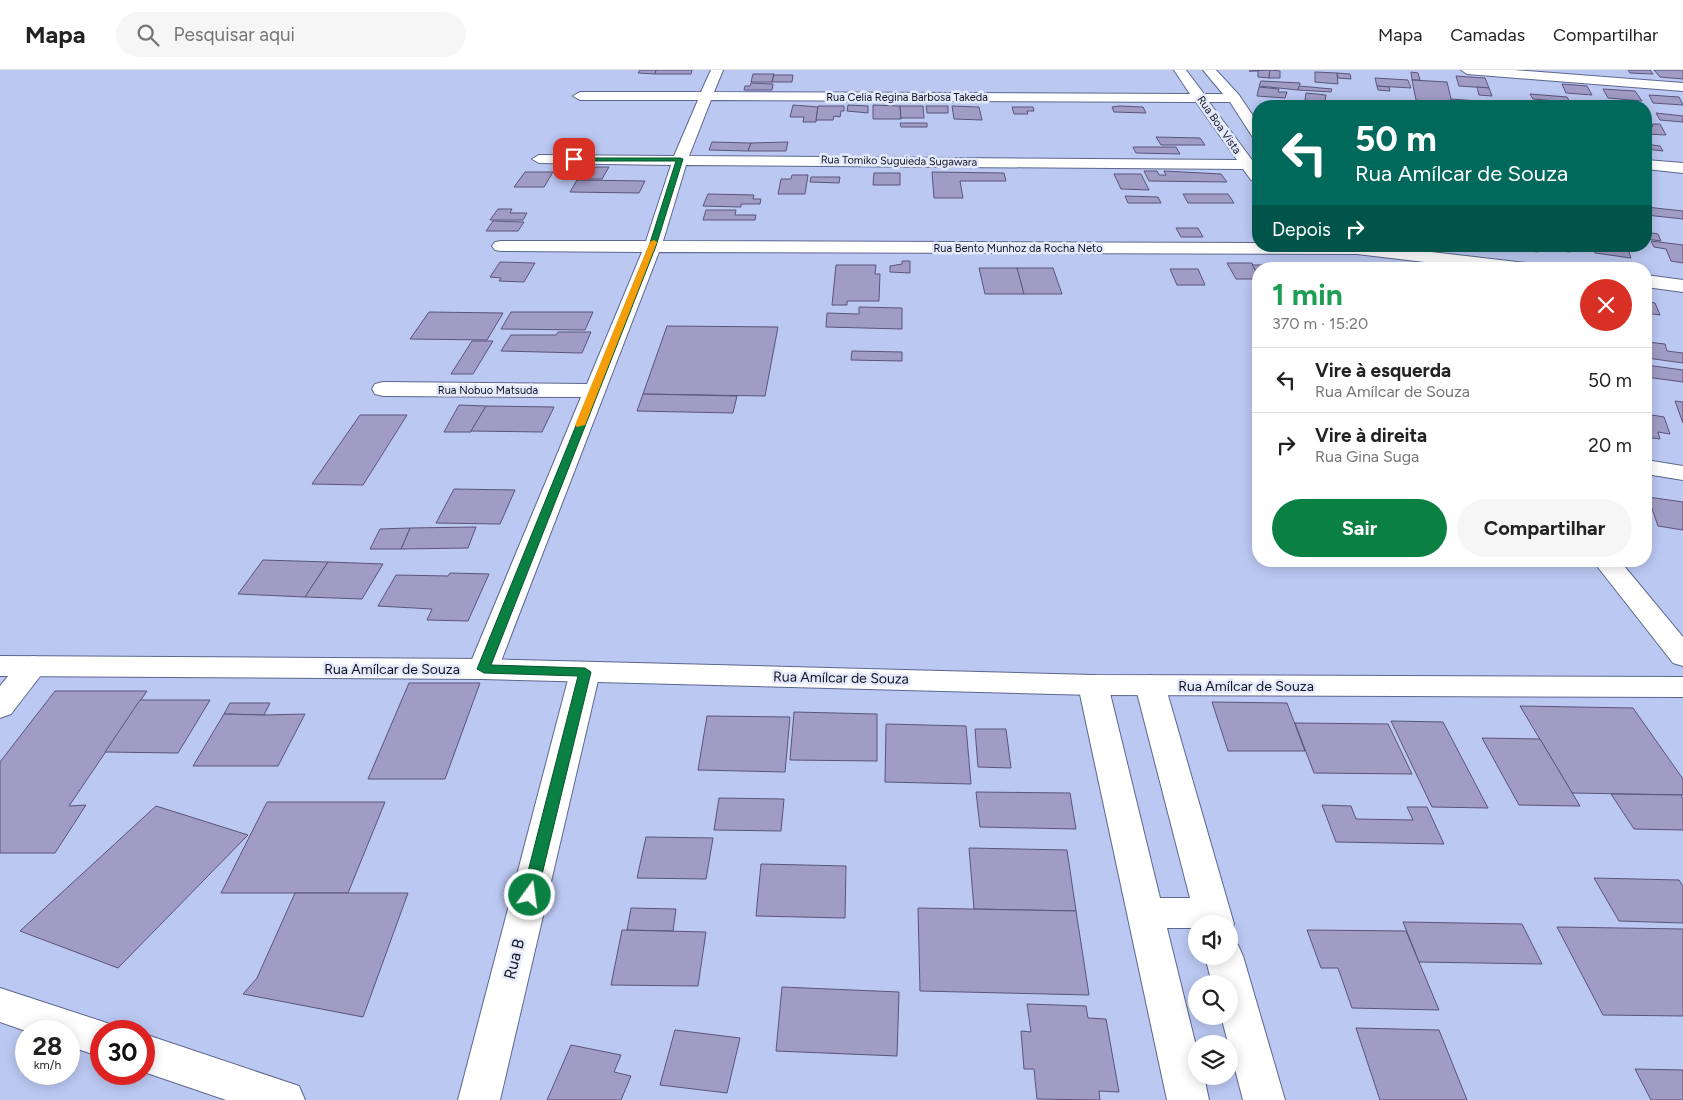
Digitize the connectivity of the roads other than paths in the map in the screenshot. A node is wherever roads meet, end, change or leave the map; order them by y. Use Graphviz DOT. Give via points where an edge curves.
graph roads {
  1 [pos="717,70"];
  2 [pos="1180,70"];
  3 [pos="1209,70"];
  4 [pos="1467,70"];
  5 [pos="1683,87"];
  6 [pos="580,96"];
  7 [pos="708,96"];
  8 [pos="1202,98"];
  9 [pos="1234,98"];
  10 [pos="1252,123"];
  11 [pos="680,159"];
  12 [pos="539,160"];
  13 [pos="1252,164"];
  14 [pos="1252,165"];
  15 [pos="1652,165"];
  16 [pos="1683,168"];
  17 [pos="501,246"];
  18 [pos="652,246"];
  19 [pos="1252,248"];
  20 [pos="1314,252"];
  21 [pos="1359,252"];
  22 [pos="1390,252"];
  23 [pos="1322,262"];
  24 [pos="1367,262"];
  25 [pos="1475,262"];
  26 [pos="1652,283"];
  27 [pos="1683,286"];
  28 [pos="383,389"];
  29 [pos="594,390"];
  30 [pos="1652,468"];
  31 [pos="1683,473"];
  32 [pos="1611,567"];
  33 [pos="1683,656"];
  34 [pos="0,666"];
  35 [pos="33,666"];
  36 [pos="484,669"];
  37 [pos="585,672"];
  38 [pos="1093,685"];
  39 [pos="1150,685"];
  40 [pos="1683,688"];
  41 [pos="0,707"];
  42 [pos="1147,913"];
  43 [pos="1213,915"];
  44 [pos="1188,916"];
  45 [pos="1226,965"];
  46 [pos="0,1005"];
  47 [pos="90,1035"];
  48 [pos="155,1057"];
  49 [pos="284,1100"];
  50 [pos="479,1100"];
  51 [pos="1188,1100"];
  52 [pos="1264,1100"];
  1 -- 7 [label="street"];
  2 -- 8 [label="street, Rua Boa Vista"];
  3 -- 9 [label="street, Rua Boa Vista"];
  4 -- 5 [label="street"];
  6 -- 7 [label="street, Rua Celia Regina Barbosa Takeda"];
  7 -- 8 [label="street, Rua Celia Regina Barbosa Takeda"];
  7 -- 11 [label="street"];
  8 -- 9 [label="street, Rua Celia Regina Barbosa Takeda"];
  8 -- 13 [label="street, Rua Boa Vista"];
  9 -- 10 [label="street, Rua Boa Vista"];
  11 -- 12 [label="street, Rua Tomiko Suguieda Sugawara"];
  11 -- 14 [label="street, Rua Tomiko Suguieda Sugawara"];
  11 -- 18 [label="street"];
  15 -- 16 [label="street"];
  17 -- 18 [label="street, Rua Bento Munhoz da Rocha Neto"];
  18 -- 19 [label="street, Rua Bento Munhoz da Rocha Neto"];
  18 -- 29 [label="street"];
  20 -- 23 [label="street"];
  21 -- 24 [label="street"];
  22 -- 25 [label="street, Rua Bento Munhoz da Rocha Neto"];
  26 -- 27 [label="street"];
  28 -- 29 [label="street, Rua Nobuo Matsuda"];
  29 -- 36 [label="street"];
  30 -- 31 [label="street"];
  32 -- 33 [label="street"];
  34 -- 35 [label="street, Rua Amílcar de Souza"];
  35 -- 36 [label="street, Rua Amílcar de Souza"];
  35 -- 41 [label="street"];
  36 -- 37 [label="street, Rua Amílcar de Souza"];
  37 -- 38 [label="street, Rua Amílcar de Souza"];
  37 -- 50 [label="street, Rua B"];
  38 -- 39 [label="street, Rua Amílcar de Souza"];
  38 -- 42 [label="street"];
  39 -- 40 [label="street, Rua Amílcar de Souza"];
  39 -- 43 [label="street"];
  42 -- 44 [label="street"];
  42 -- 51 [label="street"];
  45 -- 52 [label="street"];
  46 -- 47 [label="street"];
  48 -- 49 [label="street"];
}
